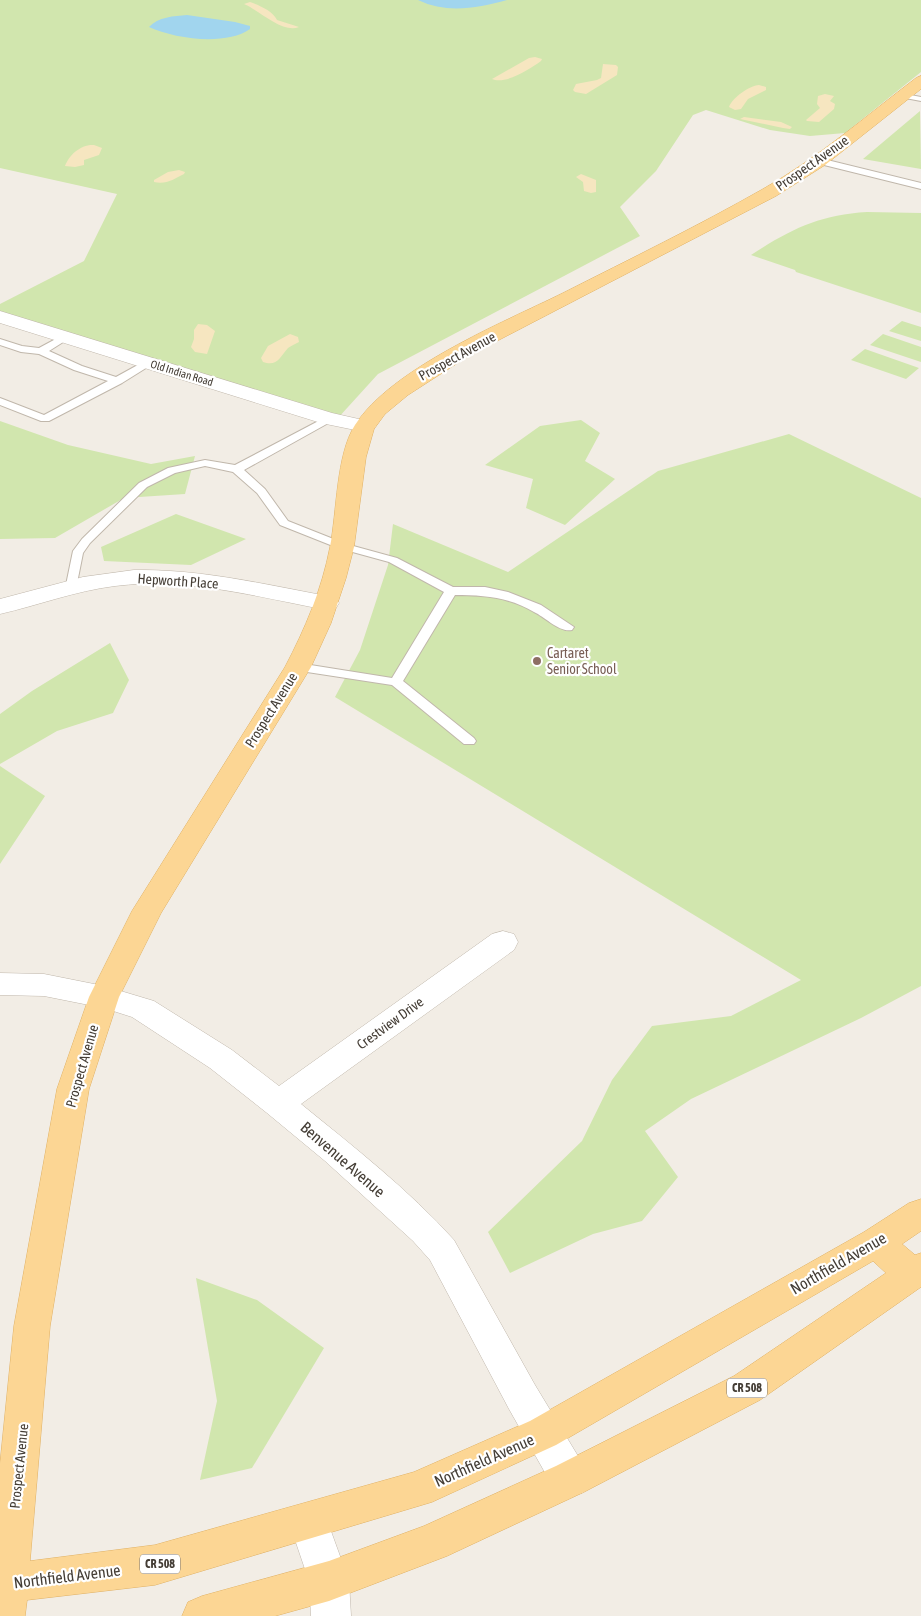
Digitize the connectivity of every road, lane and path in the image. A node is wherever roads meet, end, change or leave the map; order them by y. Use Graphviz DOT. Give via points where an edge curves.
graph roads {
  1 [pos="921,81"];
  2 [pos="912,97"];
  3 [pos="819,161"];
  4 [pos="921,186"];
  5 [pos="0,316"];
  6 [pos="65,337"];
  7 [pos="0,342"];
  8 [pos="41,350"];
  9 [pos="149,363"];
  10 [pos="118,381"];
  11 [pos="0,401"];
  12 [pos="328,419"];
  13 [pos="365,426"];
  14 [pos="237,469"];
  15 [pos="342,546"];
  16 [pos="72,585"];
  17 [pos="451,591"];
  18 [pos="327,603"];
  19 [pos="0,607"];
  20 [pos="568,628"];
  21 [pos="298,667"];
  22 [pos="396,682"];
  23 [pos="469,741"];
  24 [pos="502,942"];
  25 [pos="0,984"];
  26 [pos="104,997"];
  27 [pos="278,1104"];
  28 [pos="921,1214"];
  29 [pos="876,1242"];
  30 [pos="916,1271"];
  31 [pos="543,1433"];
  32 [pos="570,1479"];
  33 [pos="309,1522"];
  34 [pos="4,1595"];
  35 [pos="330,1599"];
  36 [pos="202,1616"];
  1 -- 2 [label="main road, Prospect Avenue"];
  2 -- 3 [label="main road, Prospect Avenue"];
  3 -- 4 [label="lane"];
  3 -- 13 [label="main road, Prospect Avenue" via="770,192 438,366 385,403"];
  5 -- 6 [label="street, Old Indian Road"];
  6 -- 8 [label="lane"];
  6 -- 9 [label="street, Old Indian Road"];
  7 -- 8 [label="lane" via="21,349"];
  8 -- 10 [label="lane" via="78,368"];
  9 -- 10 [label="lane"];
  9 -- 12 [label="street, Old Indian Road"];
  10 -- 11 [label="lane" via="45,419"];
  12 -- 13 [label="street, Old Indian Road"];
  12 -- 14 [label="lane"];
  13 -- 15 [label="main road, Prospect Avenue" via="352,468"];
  14 -- 15 [label="lane" via="261,491 284,523"];
  14 -- 16 [label="lane" via="205,463 172,470 143,485 77,553"];
  15 -- 17 [label="lane" via="393,560"];
  15 -- 18 [label="main road, Prospect Avenue"];
  16 -- 18 [label="street, Hepworth Place" via="135,577 166,577"];
  16 -- 19 [label="street, Hepworth Place"];
  17 -- 20 [label="lane" via="485,591 504,595 537,608"];
  17 -- 22 [label="lane"];
  18 -- 21 [label="main road, Prospect Avenue"];
  21 -- 22 [label="lane"];
  21 -- 26 [label="main road, Prospect Avenue" via="147,911"];
  22 -- 23 [label="lane"];
  24 -- 27 [label="street, Crestview Drive"];
  25 -- 26 [label="street, Benvenue Avenue" via="44,985"];
  26 -- 27 [label="street, Benvenue Avenue" via="142,1009 170,1025"];
  26 -- 34 [label="main road, Prospect Avenue" via="73,1089 32,1326"];
  27 -- 31 [label="street, Benvenue Avenue" via="337,1152 442,1250"];
  28 -- 29 [label="main road, Northfield Avenue / CR 508"];
  29 -- 30 [label="main road"];
  29 -- 31 [label="main road, Northfield Avenue / CR 508"];
  30 -- 32 [label="main road, CR 508" via="747,1388"];
  31 -- 32 [label="street, Benvenue Avenue"];
  31 -- 33 [label="main road, Northfield Avenue / CR 508" via="418,1489"];
  32 -- 35 [label="main road, CR 508" via="433,1542"];
  33 -- 34 [label="main road, Northfield Avenue / CR 508" via="155,1566"];
  33 -- 35 [label="street"];
  35 -- 36 [label="main road, CR 508"];
}
